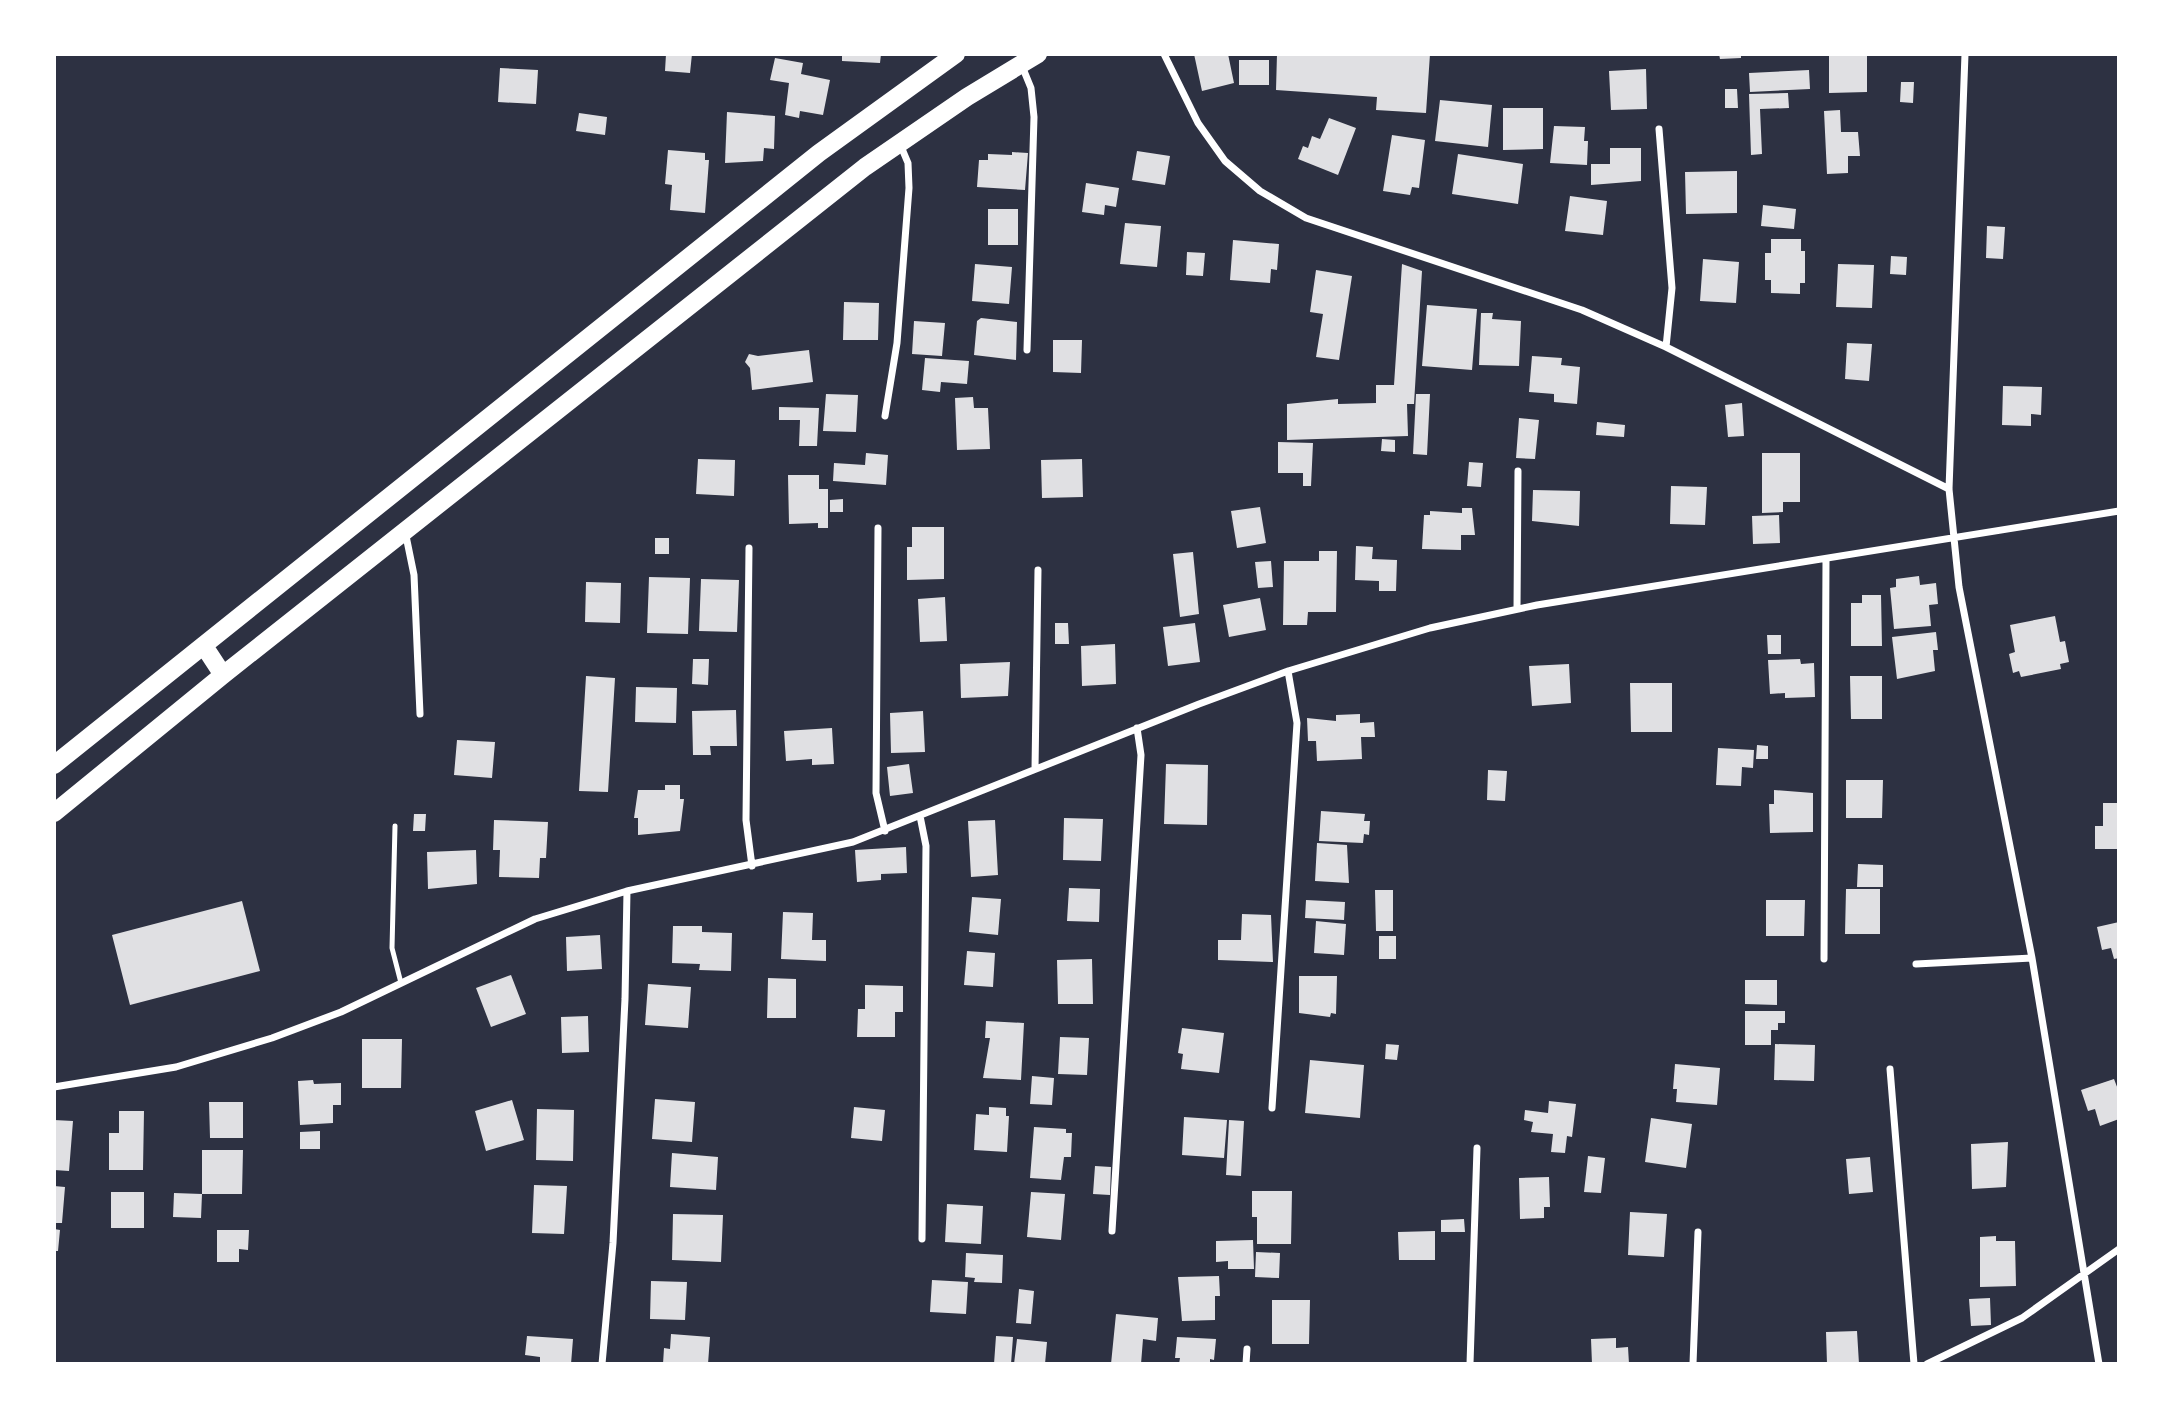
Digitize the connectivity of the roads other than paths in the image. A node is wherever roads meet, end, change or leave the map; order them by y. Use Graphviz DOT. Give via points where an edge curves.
graph roads {
  1 [pos="956,54"];
  2 [pos="1038,54"];
  3 [pos="1164,54"];
  4 [pos="1965,54"];
  5 [pos="1021,65"];
  6 [pos="1659,129"];
  7 [pos="900,142"];
  8 [pos="1665,347"];
  9 [pos="1027,350"];
  10 [pos="885,416"];
  11 [pos="1518,471"];
  12 [pos="1949,489"];
  13 [pos="2119,512"];
  14 [pos="878,528"];
  15 [pos="405,531"];
  16 [pos="1954,538"];
  17 [pos="749,548"];
  18 [pos="1826,560"];
  19 [pos="1038,570"];
  20 [pos="1517,609"];
  21 [pos="204,646"];
  22 [pos="1288,671"];
  23 [pos="223,675"];
  24 [pos="420,714"];
  25 [pos="1136,727"];
  26 [pos="54,765"];
  27 [pos="1035,769"];
  28 [pos="54,813"];
  29 [pos="920,816"];
  30 [pos="395,826"];
  31 [pos="885,831"];
  32 [pos="752,866"];
  33 [pos="627,891"];
  34 [pos="2032,958"];
  35 [pos="1824,959"];
  36 [pos="1916,964"];
  37 [pos="401,984"];
  38 [pos="1890,1069"];
  39 [pos="54,1087"];
  40 [pos="1272,1108"];
  41 [pos="1477,1148"];
  42 [pos="1112,1231"];
  43 [pos="1698,1232"];
  44 [pos="922,1239"];
  45 [pos="2119,1249"];
  46 [pos="2083,1276"];
  47 [pos="1247,1349"];
  48 [pos="602,1364"];
  49 [pos="1246,1364"];
  50 [pos="1470,1364"];
  51 [pos="1693,1364"];
  52 [pos="1914,1364"];
  53 [pos="1927,1364"];
  54 [pos="2099,1364"];
  1 -- 21 [label="main road" via="819,153"];
  2 -- 5 [label="main road"];
  3 -- 8 [label="street" via="1198,123 1225,161 1260,191 1306,218 1581,310"];
  4 -- 12 [label="street"];
  5 -- 7 [label="main road"];
  5 -- 9 [label="street" via="1031,88 1034,117"];
  6 -- 8 [label="street" via="1672,288"];
  7 -- 10 [label="street" via="908,163 909,188 897,343"];
  7 -- 15 [label="main road"];
  8 -- 12 [label="street"];
  11 -- 20 [label="street"];
  12 -- 16 [label="street"];
  13 -- 16 [label="street"];
  14 -- 31 [label="street" via="876,793"];
  15 -- 23 [label="main road"];
  15 -- 24 [label="street" via="414,575"];
  16 -- 18 [label="street"];
  16 -- 34 [label="street" via="1992,766"];
  17 -- 32 [label="street" via="746,820"];
  18 -- 20 [label="street"];
  18 -- 35 [label="street"];
  19 -- 27 [label="street"];
  20 -- 22 [label="street" via="1430,628"];
  21 -- 23 [label="main road"];
  21 -- 26 [label="main road"];
  22 -- 25 [label="street"];
  22 -- 40 [label="street" via="1297,723"];
  23 -- 28 [label="main road"];
  25 -- 27 [label="street"];
  25 -- 42 [label="street" via="1140,755"];
  27 -- 29 [label="street"];
  29 -- 31 [label="street"];
  29 -- 44 [label="street" via="926,846"];
  30 -- 37 [label="lane" via="392,948"];
  31 -- 32 [label="street"];
  32 -- 33 [label="street"];
  33 -- 37 [label="street" via="535,919"];
  33 -- 48 [label="street" via="613,1242"];
  34 -- 36 [label="street"];
  34 -- 46 [label="street"];
  37 -- 39 [label="street" via="341,1012 221,1055"];
  38 -- 52 [label="street"];
  41 -- 50 [label="street"];
  43 -- 51 [label="street"];
  45 -- 46 [label="street"];
  46 -- 53 [label="street" via="2022,1318"];
  46 -- 54 [label="street"];
  47 -- 49 [label="street"];
}
